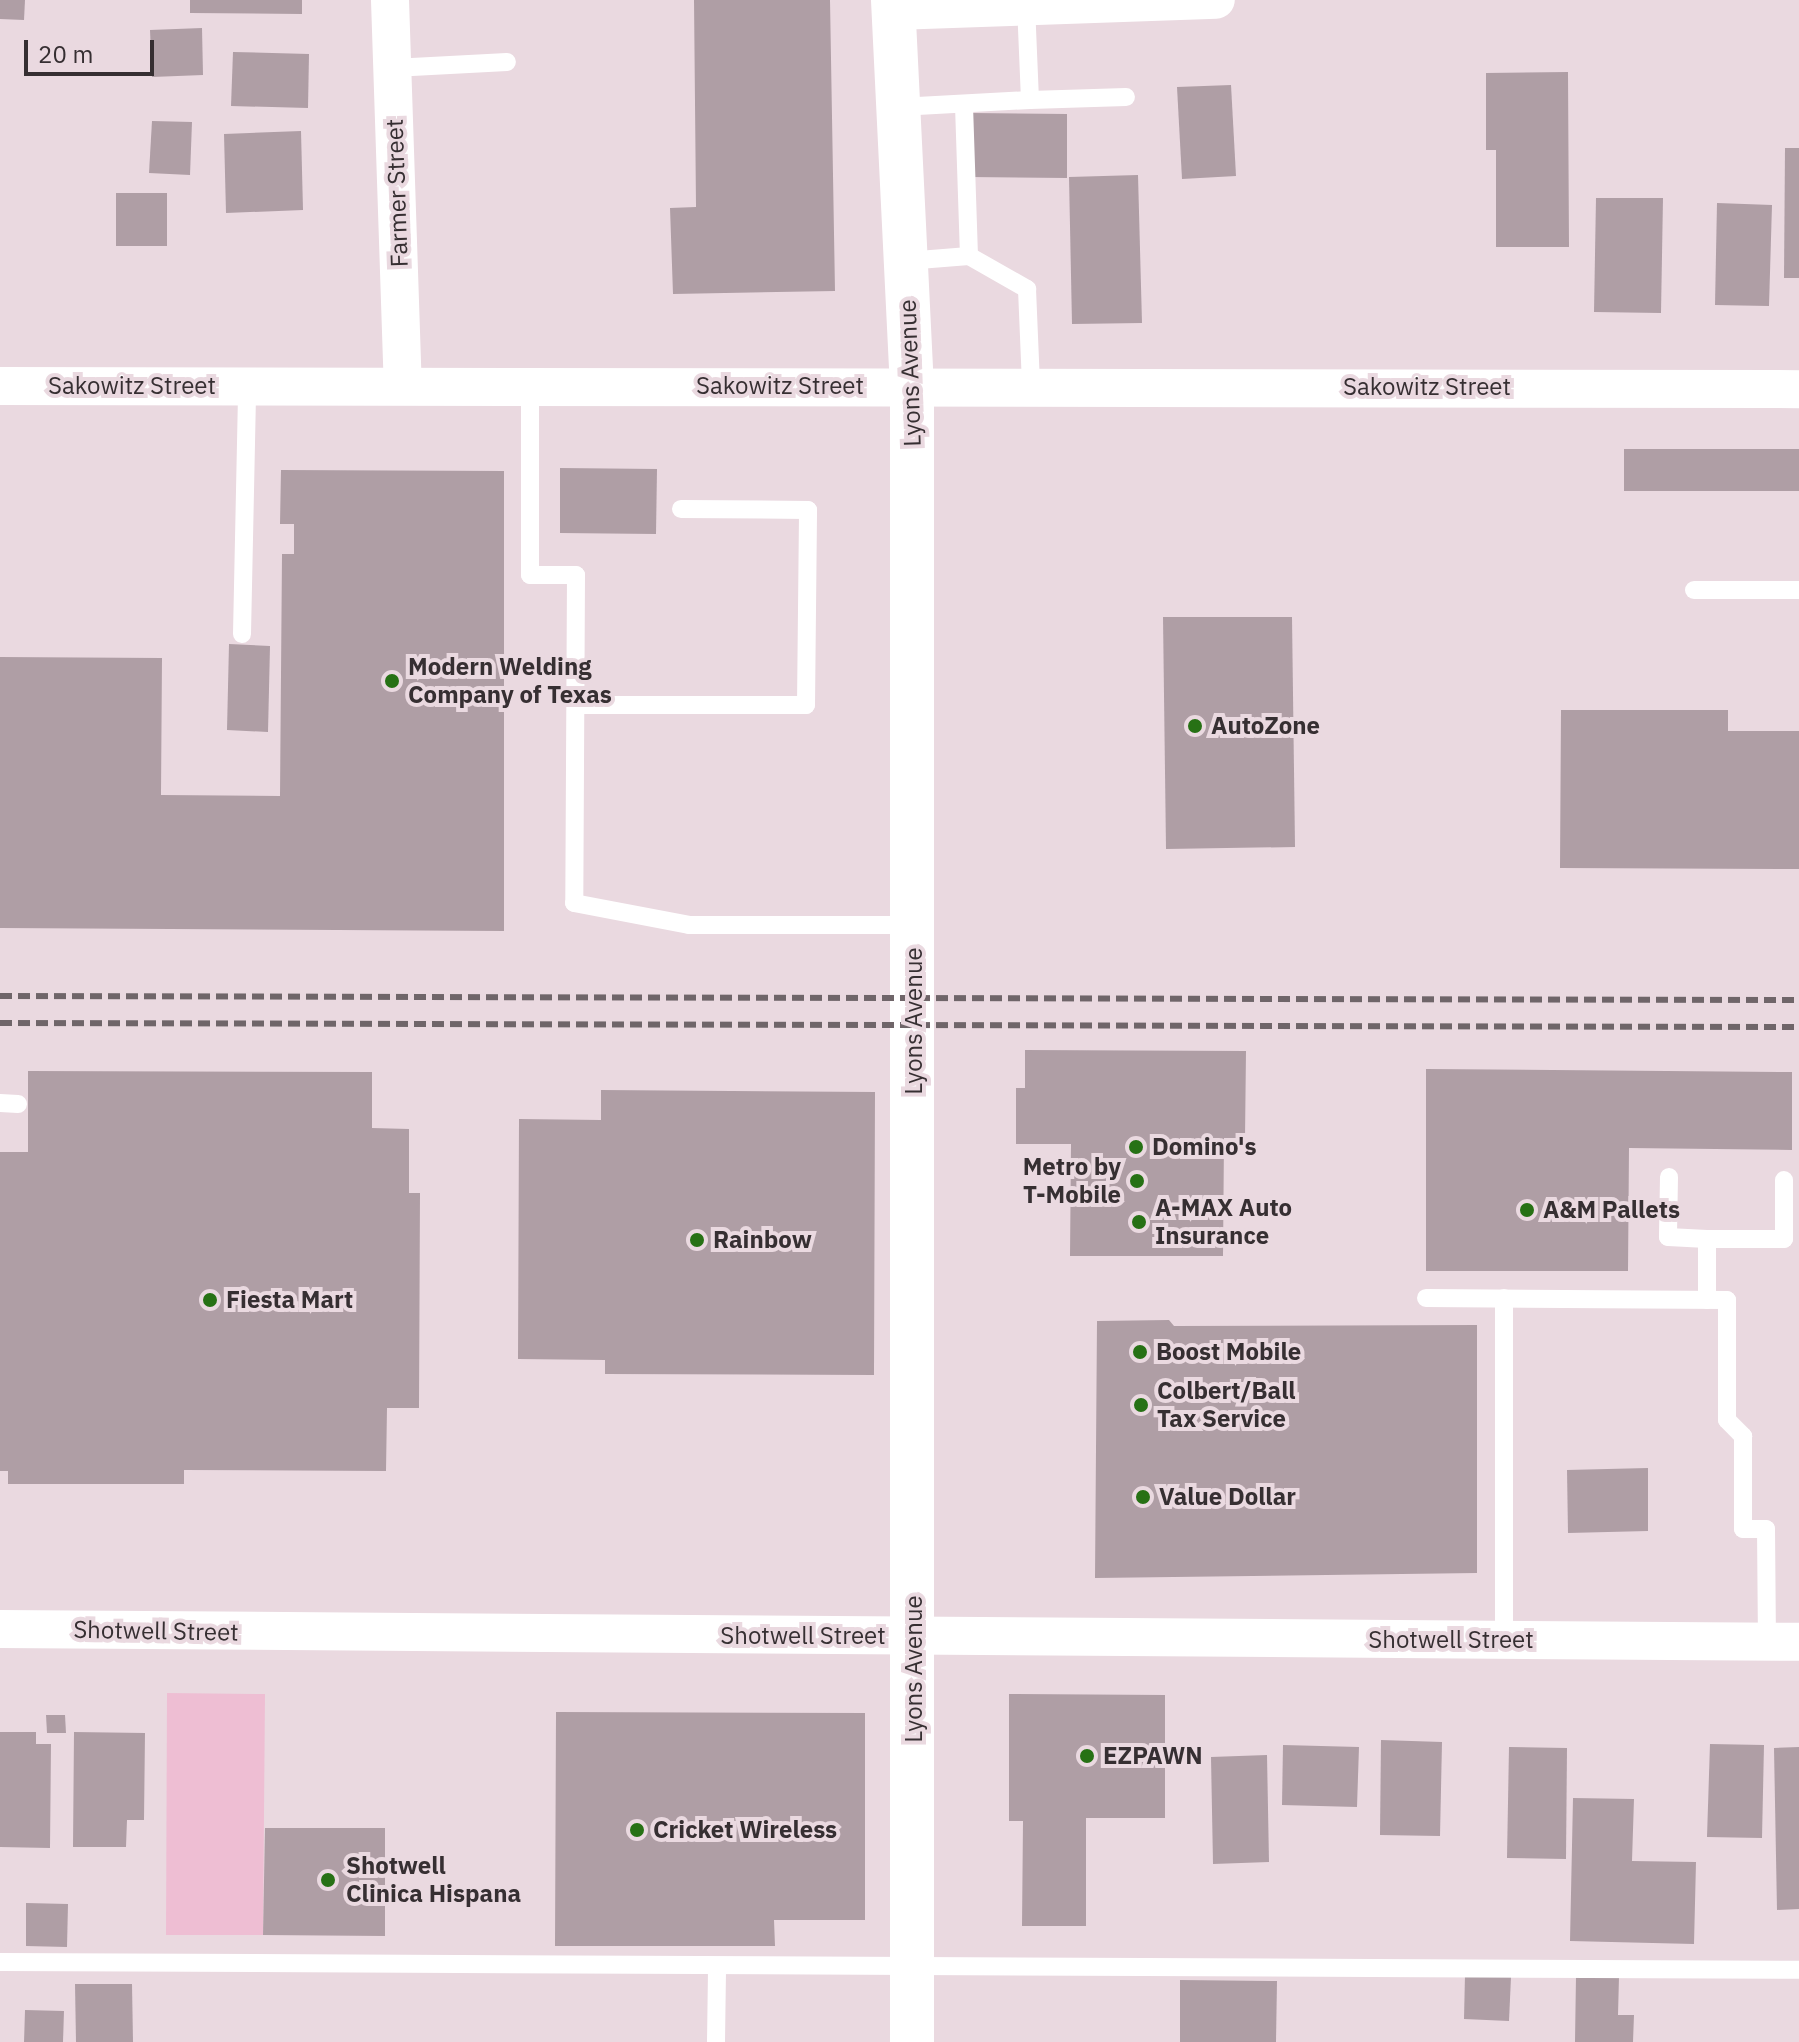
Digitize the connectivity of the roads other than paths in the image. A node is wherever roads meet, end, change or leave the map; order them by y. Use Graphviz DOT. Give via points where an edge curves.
graph roads {
  1 [pos="390,0"];
  2 [pos="1216,0"];
  3 [pos="894,5"];
  4 [pos="1026,6"];
  5 [pos="507,62"];
  6 [pos="393,68"];
  7 [pos="1126,97"];
  8 [pos="1030,100"];
  9 [pos="964,104"];
  10 [pos="898,107"];
  11 [pos="969,256"];
  12 [pos="906,261"];
  13 [pos="0,386"];
  14 [pos="247,386"];
  15 [pos="403,386"];
  16 [pos="530,386"];
  17 [pos="912,386"];
  18 [pos="1031,386"];
  19 [pos="1799,389"];
  20 [pos="681,509"];
  21 [pos="1694,590"];
  22 [pos="1799,590"];
  23 [pos="242,634"];
  24 [pos="576,705"];
  25 [pos="914,925"];
  26 [pos="1669,1177"];
  27 [pos="1784,1180"];
  28 [pos="1707,1239"];
  29 [pos="1426,1298"];
  30 [pos="1504,1298"];
  31 [pos="1707,1300"];
  32 [pos="0,1629"];
  33 [pos="915,1637"];
  34 [pos="1504,1640"];
  35 [pos="1783,1642"];
  36 [pos="0,1962"];
  37 [pos="717,1967"];
  38 [pos="913,1968"];
  39 [pos="1799,1970"];
  40 [pos="716,2042"];
  41 [pos="912,2042"];
  1 -- 6 [label="street, Farmer Street"];
  2 -- 4 [label="street"];
  3 -- 4 [label="street"];
  3 -- 10 [label="street, Lyons Avenue"];
  4 -- 8 [label="lane"];
  5 -- 6 [label="lane"];
  6 -- 15 [label="street, Farmer Street"];
  7 -- 8 [label="lane"];
  8 -- 9 [label="lane"];
  9 -- 10 [label="lane"];
  9 -- 11 [label="lane"];
  10 -- 12 [label="street, Lyons Avenue"];
  11 -- 12 [label="lane"];
  11 -- 18 [label="lane" via="1027,289"];
  12 -- 17 [label="street, Lyons Avenue"];
  13 -- 14 [label="street, Sakowitz Street"];
  14 -- 15 [label="street, Sakowitz Street"];
  14 -- 23 [label="lane"];
  15 -- 16 [label="street, Sakowitz Street"];
  16 -- 17 [label="street, Sakowitz Street"];
  16 -- 24 [label="lane" via="530,575 576,575"];
  17 -- 18 [label="street, Sakowitz Street"];
  17 -- 25 [label="street, Lyons Avenue"];
  18 -- 19 [label="street, Sakowitz Street"];
  20 -- 24 [label="lane" via="808,510 806,705"];
  21 -- 22 [label="lane"];
  24 -- 25 [label="lane" via="574,903 689,925"];
  25 -- 33 [label="street, Lyons Avenue"];
  26 -- 28 [label="lane" via="1668,1237"];
  27 -- 28 [label="lane" via="1784,1239"];
  28 -- 31 [label="lane"];
  29 -- 30 [label="lane"];
  30 -- 31 [label="lane"];
  30 -- 34 [label="lane"];
  31 -- 35 [label="lane" via="1727,1300 1727,1420 1743,1436 1743,1529 1766,1529"];
  32 -- 33 [label="street, Shotwell Street"];
  33 -- 34 [label="street, Shotwell Street"];
  33 -- 38 [label="street, Lyons Avenue"];
  34 -- 35 [label="street, Shotwell Street"];
  36 -- 37 [label="lane"];
  37 -- 38 [label="lane"];
  37 -- 40 [label="lane"];
  38 -- 39 [label="lane"];
  38 -- 41 [label="street, Lyons Avenue"];
}
